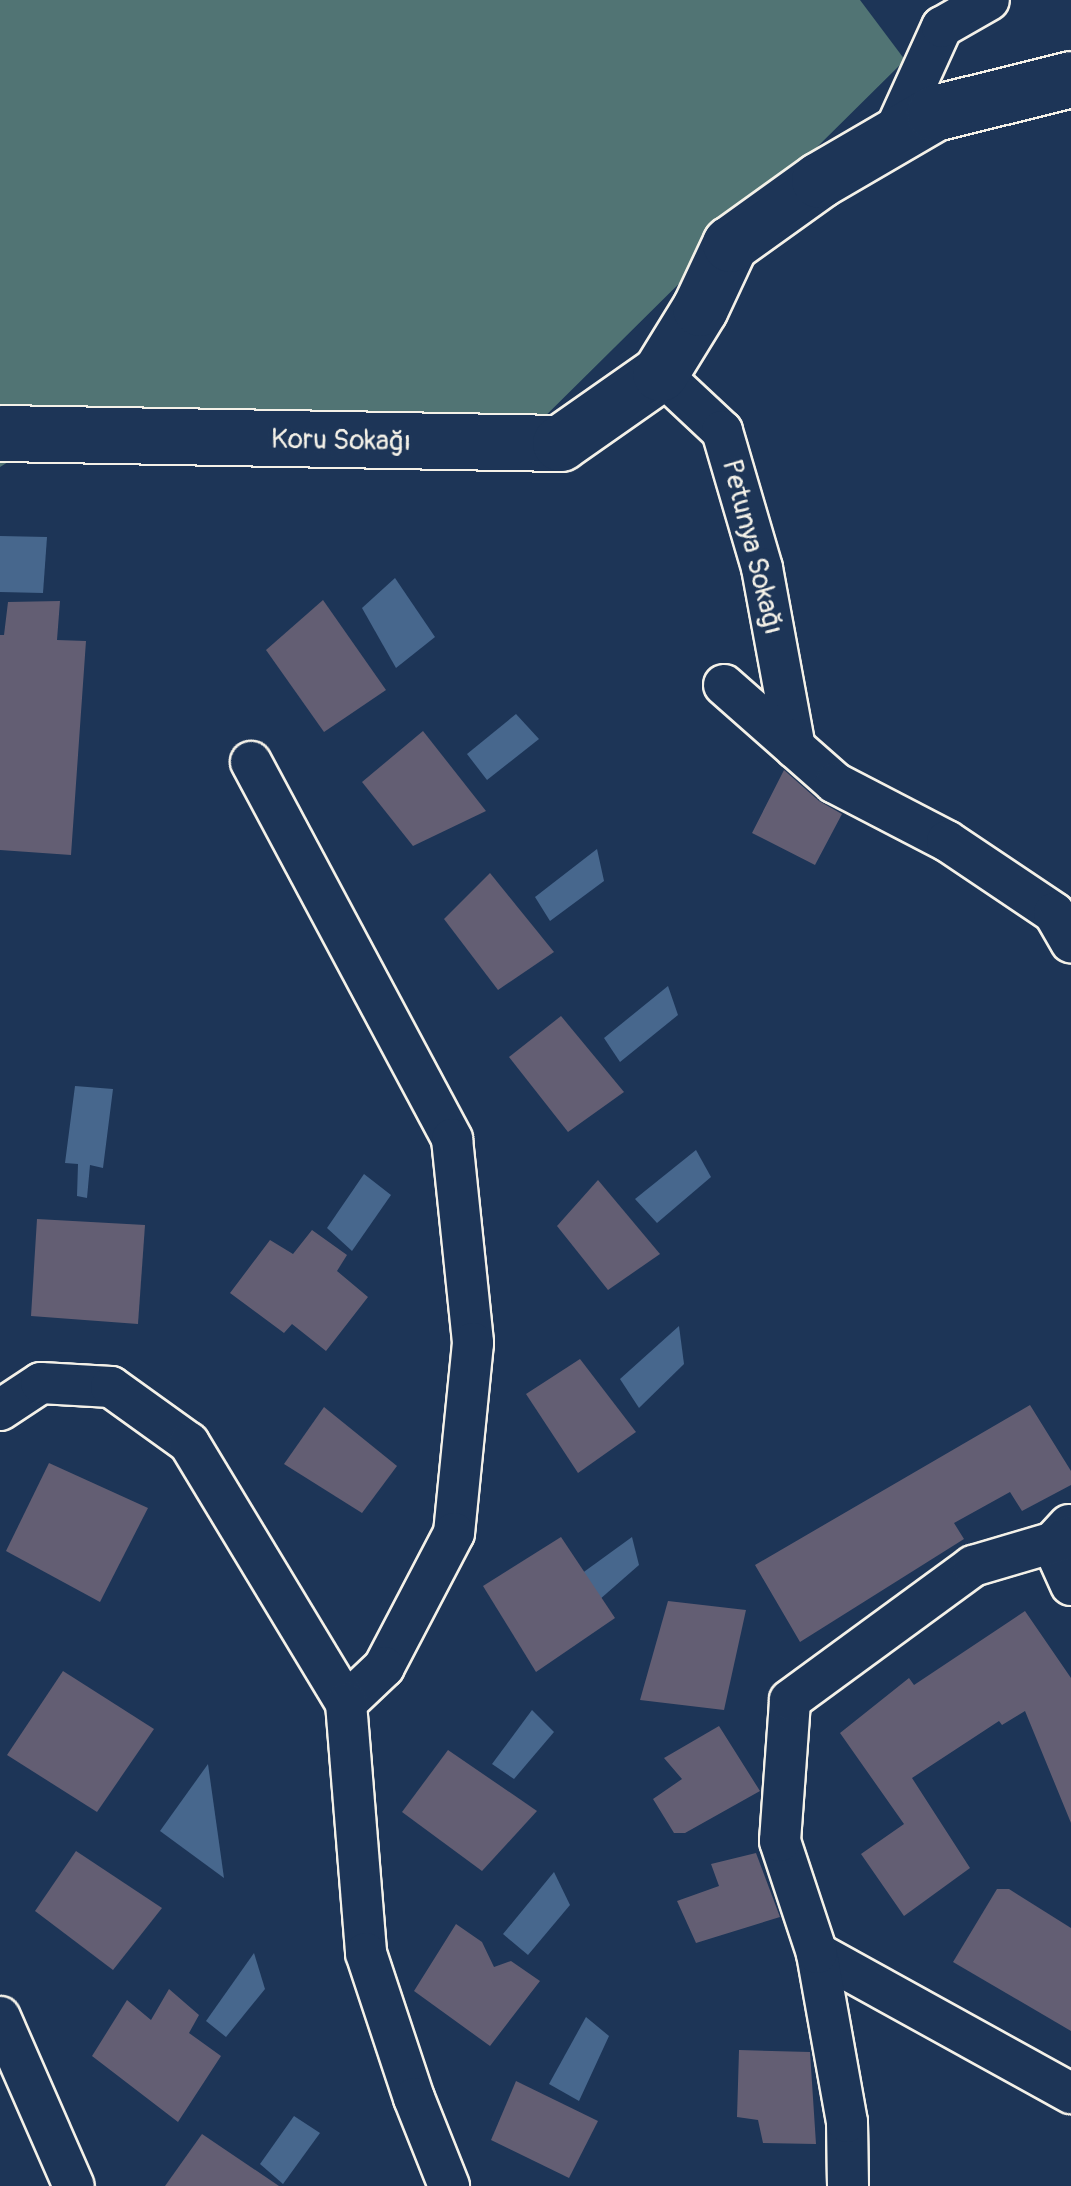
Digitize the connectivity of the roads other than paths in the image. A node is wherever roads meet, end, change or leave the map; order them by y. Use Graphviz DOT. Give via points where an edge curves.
graph roads {
  1 [pos="989,0"];
  2 [pos="1071,79"];
  3 [pos="892,137"];
  4 [pos="660,372"];
  5 [pos="0,433"];
  6 [pos="724,685"];
  7 [pos="795,748"];
  8 [pos="251,762"];
  9 [pos="1071,943"];
  10 [pos="0,1410"];
  11 [pos="1064,1535"];
  12 [pos="1071,1584"];
  13 [pos="346,1703"];
  14 [pos="817,1952"];
  15 [pos="0,2017"];
  16 [pos="1071,2093"];
  17 [pos="74,2186"];
  18 [pos="449,2186"];
  19 [pos="848,2186"];
  1 -- 3 [label="street" via="942,27"];
  2 -- 3 [label="street" via="934,114"];
  3 -- 4 [label="street" via="730,244"];
  4 -- 5 [label="street, Koru Sokağı" via="560,443"];
  4 -- 7 [label="street, Petunya Sokağı" via="722,432 762,568"];
  6 -- 7 [label="street"];
  7 -- 9 [label="street" via="835,782 947,841 1054,913"];
  8 -- 13 [label="street" via="452,1140 474,1343 454,1534 384,1667"];
  10 -- 13 [label="street" via="41,1382 111,1388 190,1442"];
  11 -- 12 [label="street"];
  11 -- 14 [label="street" via="974,1566 790,1700 780,1841"];
  13 -- 18 [label="street" via="366,1953"];
  14 -- 16 [label="street"];
  14 -- 19 [label="street" via="847,2122"];
  15 -- 17 [label="street"];
}
